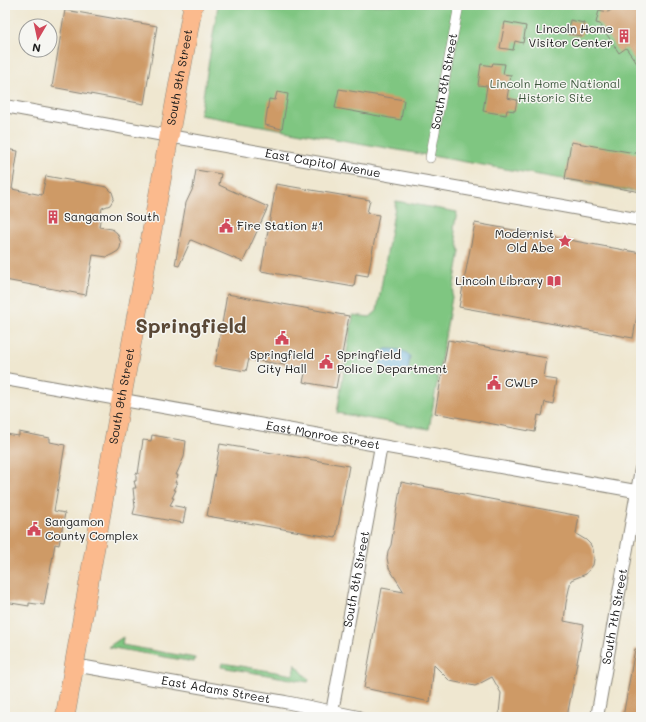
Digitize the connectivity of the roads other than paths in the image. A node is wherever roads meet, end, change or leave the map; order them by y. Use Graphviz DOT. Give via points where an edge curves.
graph roads {
  1 [pos="193,5"];
  2 [pos="459,5"];
  3 [pos="5,106"];
  4 [pos="169,136"];
  5 [pos="430,158"];
  6 [pos="641,220"];
  7 [pos="5,379"];
  8 [pos="121,400"];
  9 [pos="381,446"];
  10 [pos="641,469"];
  11 [pos="639,492"];
  12 [pos="74,665"];
  13 [pos="332,712"];
  14 [pos="65,717"];
  15 [pos="358,717"];
  16 [pos="597,717"];
  1 -- 4 [label="main road, South 9th Street"];
  2 -- 5 [label="street, South 8th Street"];
  3 -- 4 [label="street, East Capitol Avenue"];
  4 -- 6 [label="street, East Capitol Avenue"];
  4 -- 8 [label="main road, South 9th Street"];
  7 -- 8 [label="street, East Monroe Street"];
  8 -- 9 [label="street, East Monroe Street"];
  8 -- 12 [label="main road, South 9th Street"];
  9 -- 11 [label="street, East Monroe Street"];
  9 -- 13 [label="street, South 8th Street"];
  10 -- 11 [label="street, South 7th Street"];
  11 -- 16 [label="street, South 7th Street"];
  12 -- 13 [label="street, East Adams Street"];
  12 -- 14 [label="main road, South 9th Street"];
  13 -- 15 [label="street, East Adams Street"];
}
